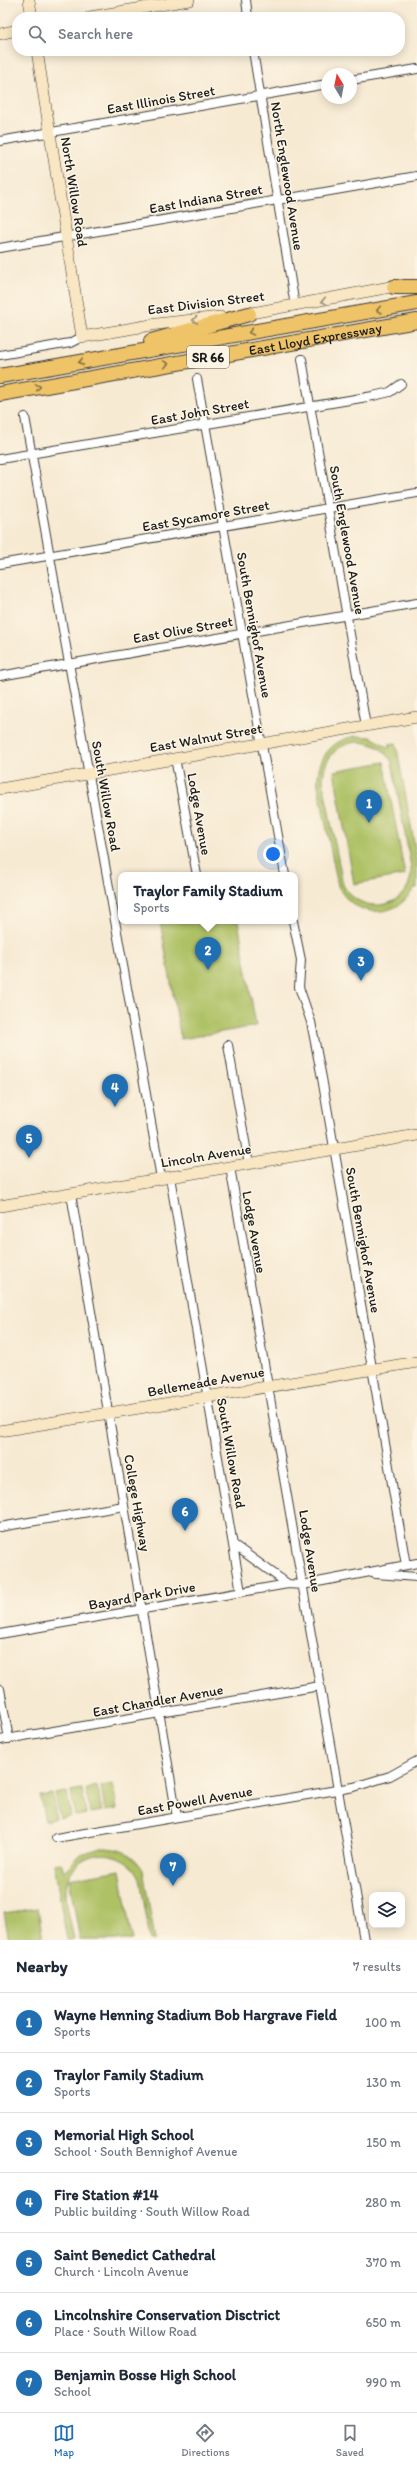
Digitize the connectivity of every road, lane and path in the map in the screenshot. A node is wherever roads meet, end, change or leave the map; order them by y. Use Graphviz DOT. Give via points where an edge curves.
graph roads {
  1 [pos="29,0"];
  2 [pos="189,0"];
  3 [pos="246,0"];
  4 [pos="31,12"];
  5 [pos="119,12"];
  6 [pos="247,12"];
  7 [pos="12,31"];
  8 [pos="0,34"];
  9 [pos="38,56"];
  10 [pos="254,56"];
  11 [pos="417,69"];
  12 [pos="357,79"];
  13 [pos="321,85"];
  14 [pos="261,96"];
  15 [pos="50,132"];
  16 [pos="0,141"];
  17 [pos="417,176"];
  18 [pos="278,200"];
  19 [pos="66,236"];
  20 [pos="0,248"];
  21 [pos="417,283"];
  22 [pos="394,287"];
  23 [pos="417,287"];
  24 [pos="417,304"];
  25 [pos="295,306"];
  26 [pos="249,314"];
  27 [pos="417,321"];
  28 [pos="82,337"];
  29 [pos="0,355"];
  30 [pos="110,357"];
  31 [pos="302,358"];
  32 [pos="0,376"];
  33 [pos="197,379"];
  34 [pos="401,384"];
  35 [pos="0,394"];
  36 [pos="310,406"];
  37 [pos="25,418"];
  38 [pos="205,424"];
  39 [pos="32,454"];
  40 [pos="0,459"];
  41 [pos="417,493"];
  42 [pos="328,508"];
  43 [pos="223,526"];
  44 [pos="50,555"];
  45 [pos="0,564"];
  46 [pos="417,603"];
  47 [pos="348,615"];
  48 [pos="242,633"];
  49 [pos="70,663"];
  50 [pos="0,676"];
  51 [pos="417,717"];
  52 [pos="366,726"];
  53 [pos="261,744"];
  54 [pos="175,758"];
  55 [pos="89,773"];
  56 [pos="0,788"];
  57 [pos="196,872"];
  58 [pos="284,872"];
  59 [pos="294,924"];
  60 [pos="228,1045"];
  61 [pos="417,1135"];
  62 [pos="334,1149"];
  63 [pos="249,1164"];
  64 [pos="230,1167"];
  65 [pos="165,1178"];
  66 [pos="71,1194"];
  67 [pos="0,1206"];
  68 [pos="417,1362"];
  69 [pos="372,1369"];
  70 [pos="269,1387"];
  71 [pos="208,1397"];
  72 [pos="109,1414"];
  73 [pos="0,1431"];
  74 [pos="124,1506"];
  75 [pos="0,1527"];
  76 [pos="234,1545"];
  77 [pos="417,1563"];
  78 [pos="406,1565"];
  79 [pos="368,1574"];
  80 [pos="417,1577"];
  81 [pos="288,1584"];
  82 [pos="302,1585"];
  83 [pos="241,1592"];
  84 [pos="142,1610"];
  85 [pos="0,1634"];
  86 [pos="320,1686"];
  87 [pos="0,1689"];
  88 [pos="160,1713"];
  89 [pos="9,1739"];
  90 [pos="0,1740"];
  91 [pos="417,1761"];
  92 [pos="338,1790"];
  93 [pos="177,1817"];
  94 [pos="56,1838"];
  95 [pos="364,1940"];
  1 -- 4 [label="street"];
  2 -- 5 [label="street"];
  3 -- 6 [label="street"];
  7 -- 8 [label="street"];
  9 -- 15 [label="street, North Willow Road"];
  10 -- 14 [label="street, North Englewood Avenue"];
  11 -- 12 [label="street"];
  13 -- 14 [label="street, East Illinois Street"];
  14 -- 15 [label="street, East Illinois Street"];
  14 -- 18 [label="street, North Englewood Avenue"];
  15 -- 16 [label="street, East Illinois Street"];
  15 -- 19 [label="street, North Willow Road"];
  17 -- 18 [label="street, East Indiana Street"];
  18 -- 19 [label="street, East Indiana Street"];
  18 -- 25 [label="street, North Englewood Avenue"];
  19 -- 20 [label="street, East Indiana Street"];
  19 -- 28 [label="street, North Willow Road"];
  21 -- 22 [label="street, East Division Street"];
  22 -- 23 [label="highway"];
  22 -- 25 [label="street, East Division Street, one-way"];
  24 -- 30 [label="highway, East Lloyd Expressway / SR 66, one-way"];
  25 -- 26 [label="street, East Division Street"];
  26 -- 28 [label="street, East Division Street, one-way" via="157,324"];
  26 -- 30 [label="highway" via="149,342"];
  35 -- 27 [label="highway, East Lloyd Expressway / SR 66, one-way"];
  28 -- 29 [label="street, East Division Street" via="70,343"];
  30 -- 32 [label="highway, East Lloyd Expressway / SR 66, one-way"];
  31 -- 36 [label="street, South Englewood Avenue"];
  33 -- 38 [label="street, South Bennighof Avenue"];
  34 -- 36 [label="street, East John Street" via="390,392"];
  36 -- 38 [label="street, East John Street"];
  36 -- 42 [label="street, South Englewood Avenue"];
  37 -- 39 [label="street, South Willow Road"];
  38 -- 39 [label="street, East John Street"];
  38 -- 43 [label="street, South Bennighof Avenue"];
  39 -- 40 [label="street, East John Street"];
  39 -- 44 [label="street, South Willow Road"];
  41 -- 42 [label="street, East Sycamore Street"];
  42 -- 43 [label="street, East Sycamore Street"];
  42 -- 47 [label="street, South Englewood Avenue"];
  43 -- 44 [label="street, East Sycamore Street"];
  43 -- 48 [label="street, South Bennighof Avenue"];
  44 -- 45 [label="street, East Sycamore Street"];
  44 -- 49 [label="street, South Willow Road"];
  46 -- 47 [label="street, East Olive Street"];
  47 -- 48 [label="street, East Olive Street"];
  47 -- 52 [label="street, South Englewood Avenue"];
  48 -- 49 [label="street, East Olive Street"];
  48 -- 53 [label="street, South Bennighof Avenue"];
  49 -- 50 [label="street, East Olive Street"];
  49 -- 55 [label="street, South Willow Road"];
  51 -- 52 [label="street, East Walnut Street"];
  52 -- 53 [label="street, East Walnut Street"];
  53 -- 54 [label="street, East Walnut Street"];
  53 -- 58 [label="street, South Bennighof Avenue"];
  54 -- 55 [label="street, East Walnut Street"];
  54 -- 57 [label="street, Lodge Avenue"];
  55 -- 56 [label="street, East Walnut Street"];
  55 -- 65 [label="street, South Willow Road"];
  59 -- 62 [label="street, South Bennighof Avenue" via="300,960 299,987 311,1022"];
  60 -- 63 [label="street"];
  61 -- 62 [label="street, Lincoln Avenue"];
  62 -- 63 [label="street, Lincoln Avenue"];
  62 -- 69 [label="street, South Bennighof Avenue"];
  63 -- 64 [label="street, Lincoln Avenue"];
  64 -- 65 [label="street, Lincoln Avenue"];
  64 -- 70 [label="street, Lodge Avenue"];
  65 -- 66 [label="street, Lincoln Avenue"];
  65 -- 71 [label="street, South Willow Road"];
  66 -- 67 [label="street, Lincoln Avenue"];
  66 -- 72 [label="street, College Highway"];
  68 -- 69 [label="street, Bellemeade Avenue"];
  69 -- 70 [label="street, Bellemeade Avenue"];
  69 -- 78 [label="street, South Bennighof Avenue"];
  70 -- 71 [label="street, Bellemeade Avenue"];
  70 -- 82 [label="street, Lodge Avenue"];
  71 -- 72 [label="street, Bellemeade Avenue"];
  71 -- 76 [label="street, South Willow Road"];
  72 -- 73 [label="street, Bellemeade Avenue"];
  72 -- 74 [label="street, College Highway"];
  74 -- 75 [label="street"];
  74 -- 84 [label="street, College Highway"];
  76 -- 81 [label="street"];
  76 -- 83 [label="street, South Willow Road"];
  77 -- 78 [label="street"];
  78 -- 79 [label="street"];
  79 -- 80 [label="street"];
  79 -- 82 [label="street"];
  81 -- 82 [label="street, Bayard Park Drive"];
  81 -- 83 [label="street, Bayard Park Drive"];
  82 -- 86 [label="street, Lodge Avenue"];
  83 -- 84 [label="street, Bayard Park Drive"];
  84 -- 85 [label="street, Bayard Park Drive"];
  84 -- 88 [label="street, College Highway"];
  86 -- 88 [label="street, East Chandler Avenue"];
  86 -- 92 [label="street, Lodge Avenue"];
  87 -- 89 [label="street"];
  88 -- 89 [label="street, East Chandler Avenue"];
  88 -- 93 [label="street, College Highway"];
  89 -- 90 [label="street, East Chandler Avenue"];
  91 -- 92 [label="street, East Powell Avenue" via="390,1776"];
  92 -- 93 [label="street, East Powell Avenue"];
  92 -- 95 [label="street, Lodge Avenue"];
  93 -- 94 [label="street, East Powell Avenue"];
}
